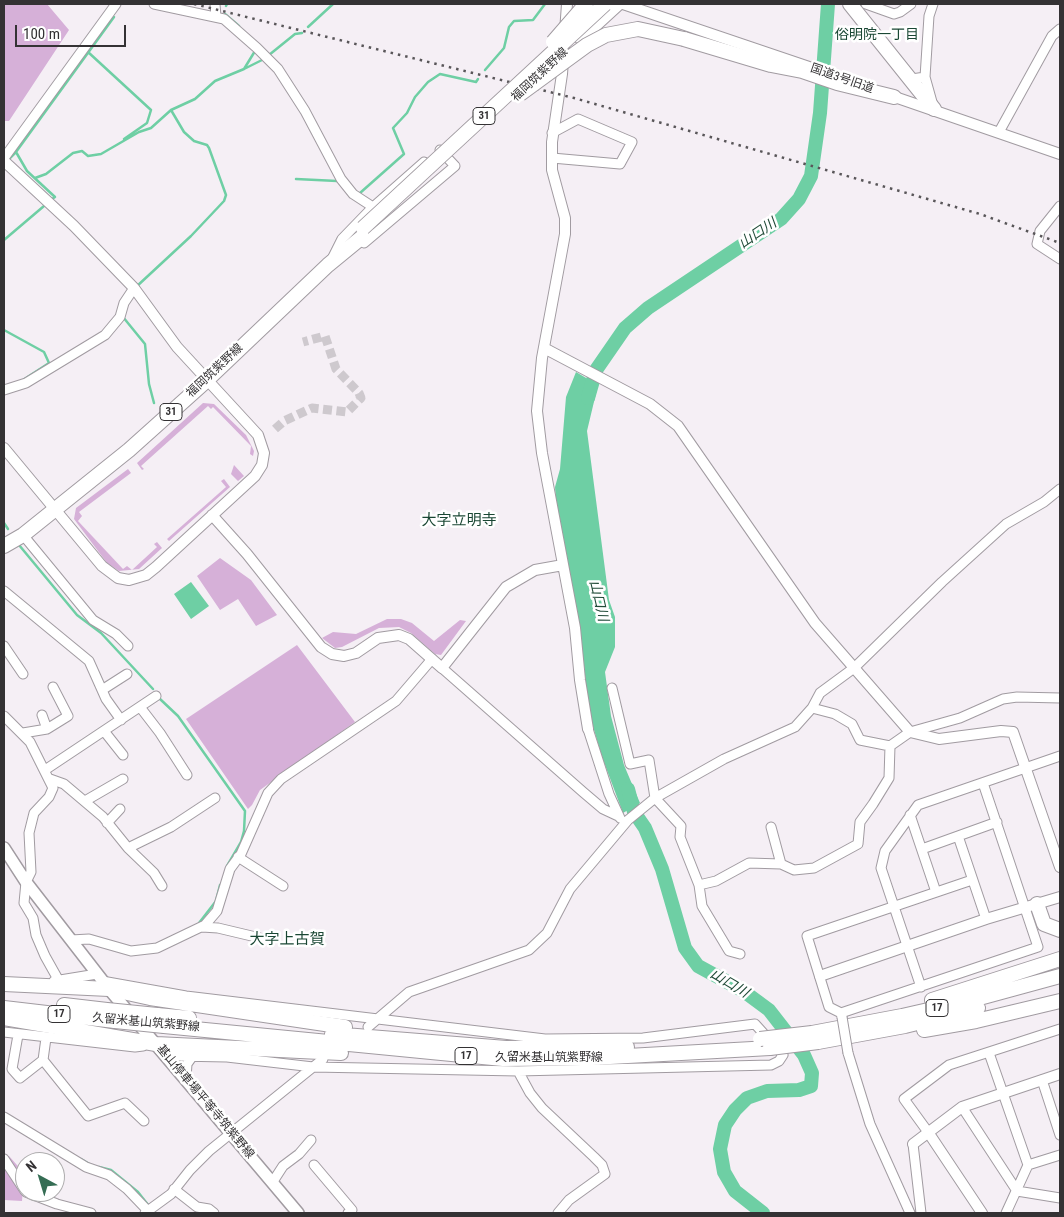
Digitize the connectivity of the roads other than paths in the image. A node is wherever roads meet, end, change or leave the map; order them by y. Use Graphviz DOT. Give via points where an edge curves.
graph roads {
  1 [pos="116,4"];
  2 [pos="154,4"];
  3 [pos="215,4"];
  4 [pos="567,4"];
  5 [pos="586,4"];
  6 [pos="605,4"];
  7 [pos="617,4"];
  8 [pos="623,4"];
  9 [pos="850,4"];
  10 [pos="866,4"];
  11 [pos="911,4"];
  12 [pos="933,4"];
  13 [pos="216,17"];
  14 [pos="1059,32"];
  15 [pos="806,70"];
  16 [pos="918,78"];
  17 [pos="520,94"];
  18 [pos="894,97"];
  19 [pos="934,109"];
  20 [pos="490,111"];
  21 [pos="999,132"];
  22 [pos="552,133"];
  23 [pos="1060,154"];
  24 [pos="552,158"];
  25 [pos="4,160"];
  26 [pos="373,206"];
  27 [pos="1060,206"];
  28 [pos="365,231"];
  29 [pos="1060,259"];
  30 [pos="333,260"];
  31 [pos="134,288"];
  32 [pos="544,348"];
  33 [pos="206,381"];
  34 [pos="4,390"];
  35 [pos="4,448"];
  36 [pos="1060,490"];
  37 [pos="56,509"];
  38 [pos="212,516"];
  39 [pos="23,535"];
  40 [pos="4,546"];
  41 [pos="563,565"];
  42 [pos="4,591"];
  43 [pos="4,646"];
  44 [pos="128,646"];
  45 [pos="432,659"];
  46 [pos="442,668"];
  47 [pos="854,668"];
  48 [pos="23,674"];
  49 [pos="127,674"];
  50 [pos="54,687"];
  51 [pos="612,688"];
  52 [pos="102,690"];
  53 [pos="156,696"];
  54 [pos="1060,698"];
  55 [pos="140,707"];
  56 [pos="812,708"];
  57 [pos="42,715"];
  58 [pos="4,716"];
  59 [pos="121,720"];
  60 [pos="47,729"];
  61 [pos="588,729"];
  62 [pos="104,731"];
  63 [pos="910,732"];
  64 [pos="23,733"];
  65 [pos="890,746"];
  66 [pos="123,755"];
  67 [pos="1060,756"];
  68 [pos="1027,768"];
  69 [pos="45,770"];
  70 [pos="187,775"];
  71 [pos="50,779"];
  72 [pos="123,779"];
  73 [pos="983,783"];
  74 [pos="215,798"];
  75 [pos="655,798"];
  76 [pos="85,801"];
  77 [pos="120,809"];
  78 [pos="910,815"];
  79 [pos="618,816"];
  80 [pos="626,822"];
  81 [pos="997,822"];
  82 [pos="107,823"];
  83 [pos="771,827"];
  84 [pos="958,836"];
  85 [pos="4,848"];
  86 [pos="128,848"];
  87 [pos="922,849"];
  88 [pos="238,857"];
  89 [pos="781,864"];
  90 [pos="1060,866"];
  91 [pos="972,880"];
  92 [pos="26,882"];
  93 [pos="699,885"];
  94 [pos="162,886"];
  95 [pos="283,886"];
  96 [pos="936,892"];
  97 [pos="1060,897"];
  98 [pos="1030,905"];
  99 [pos="894,906"];
  100 [pos="986,919"];
  101 [pos="202,927"];
  102 [pos="1060,930"];
  103 [pos="260,938"];
  104 [pos="70,940"];
  105 [pos="908,946"];
  106 [pos="740,954"];
  107 [pos="1060,959"];
  108 [pos="820,976"];
  109 [pos="1060,976"];
  110 [pos="4,978"];
  111 [pos="59,981"];
  112 [pos="103,981"];
  113 [pos="4,984"];
  114 [pos="1060,985"];
  115 [pos="921,987"];
  116 [pos="4,999"];
  117 [pos="1060,1000"];
  118 [pos="4,1008"];
  119 [pos="111,1015"];
  120 [pos="842,1015"];
  121 [pos="4,1018"];
  122 [pos="379,1018"];
  123 [pos="161,1020"];
  124 [pos="368,1027"];
  125 [pos="1060,1029"];
  126 [pos="861,1030"];
  127 [pos="4,1032"];
  128 [pos="18,1035"];
  129 [pos="46,1038"];
  130 [pos="383,1038"];
  131 [pos="156,1044"];
  132 [pos="765,1044"];
  133 [pos="989,1053"];
  134 [pos="445,1055"];
  135 [pos="192,1057"];
  136 [pos="322,1059"];
  137 [pos="43,1060"];
  138 [pos="313,1067"];
  139 [pos="518,1071"];
  140 [pos="1060,1074"];
  141 [pos="186,1078"];
  142 [pos="1042,1080"];
  143 [pos="1003,1093"];
  144 [pos="962,1107"];
  145 [pos="4,1117"];
  146 [pos="144,1121"];
  147 [pos="928,1132"];
  148 [pos="231,1134"];
  149 [pos="1060,1135"];
  150 [pos="311,1140"];
  151 [pos="912,1144"];
  152 [pos="1060,1155"];
  153 [pos="4,1159"];
  154 [pos="314,1165"];
  155 [pos="1028,1165"];
  156 [pos="15,1176"];
  157 [pos="272,1183"];
  158 [pos="174,1189"];
  159 [pos="1017,1191"];
  160 [pos="1060,1198"];
  161 [pos="52,1202"];
  162 [pos="91,1213"];
  163 [pos="148,1213"];
  164 [pos="214,1213"];
  165 [pos="298,1213"];
  166 [pos="348,1213"];
  167 [pos="558,1213"];
  168 [pos="910,1213"];
  169 [pos="921,1213"];
  170 [pos="982,1213"];
  171 [pos="1006,1213"];
  1 -- 25 [label="street"];
  2 -- 13 [label="street"];
  3 -- 13 [label="street"];
  4 -- 22 [label="street" via="562,74"];
  5 -- 20 [label="main road, bridge"];
  6 -- 20 [label="main road, 福岡筑紫野線 / 31, bridge"];
  7 -- 17 [label="main road, 福岡筑紫野線 / 31, bridge"];
  8 -- 15 [label="street, 国道3号旧道"];
  9 -- 16 [label="main road"];
  10 -- 11 [label="street" via="894,14"];
  12 -- 16 [label="street" via="928,16"];
  13 -- 26 [label="street" via="224,19 271,60 305,112 342,179 353,194"];
  14 -- 21 [label="street"];
  15 -- 17 [label="main road, bridge" via="771,65 638,29 606,36 587,45"];
  15 -- 18 [label="main road"];
  16 -- 19 [label="main road"];
  17 -- 28 [label="main road, 福岡筑紫野線 / 31"];
  18 -- 19 [label="street"];
  19 -- 21 [label="street"];
  20 -- 28 [label="main road, 福岡筑紫野線 / 31, bridge"];
  21 -- 23 [label="street"];
  22 -- 24 [label="street"];
  22 -- 24 [label="street" via="578,120 632,142 620,164"];
  24 -- 32 [label="street" via="555,186 565,218 565,234"];
  25 -- 31 [label="street"];
  26 -- 30 [label="street" via="342,239"];
  26 -- 30 [label="street" via="440,149 456,166 352,254"];
  27 -- 29 [label="street" via="1040,231 1037,244"];
  28 -- 30 [label="main road, 福岡筑紫野線 / 31"];
  30 -- 33 [label="main road, 福岡筑紫野線 / 31"];
  31 -- 33 [label="street"];
  31 -- 34 [label="street" via="120,317 105,335 26,383"];
  32 -- 41 [label="street" via="537,410"];
  32 -- 47 [label="street" via="650,404 678,426 800,602"];
  33 -- 37 [label="main road, 福岡筑紫野線 / 31" via="130,450"];
  33 -- 38 [label="street" via="258,435 264,453 262,465 255,476"];
  35 -- 37 [label="street"];
  36 -- 47 [label="street" via="1006,524"];
  37 -- 38 [label="street" via="110,574 130,580 146,574"];
  37 -- 39 [label="main road, 福岡筑紫野線 / 31"];
  38 -- 45 [label="street" via="322,647 332,654 356,653 378,638 399,635 409,639"];
  39 -- 40 [label="main road, 福岡筑紫野線 / 31"];
  39 -- 44 [label="street" via="93,620"];
  41 -- 46 [label="street" via="535,570 506,588"];
  41 -- 61 [label="street" via="576,628"];
  42 -- 52 [label="street" via="89,661"];
  43 -- 48 [label="street"];
  45 -- 46 [label="street"];
  45 -- 88 [label="street" via="396,701 281,779 268,793"];
  46 -- 79 [label="street" via="603,809"];
  47 -- 56 [label="street" via="820,693"];
  47 -- 63 [label="street"];
  49 -- 52 [label="street"];
  50 -- 60 [label="street" via="68,716"];
  51 -- 75 [label="street" via="630,764 649,760"];
  52 -- 59 [label="street"];
  53 -- 55 [label="street"];
  54 -- 63 [label="street" via="1003,699 960,718"];
  55 -- 59 [label="street"];
  55 -- 70 [label="street"];
  56 -- 65 [label="street" via="835,714 852,724 860,740"];
  56 -- 75 [label="street" via="794,727 724,759"];
  57 -- 60 [label="street"];
  58 -- 64 [label="street"];
  59 -- 62 [label="street"];
  60 -- 64 [label="street"];
  61 -- 79 [label="street"];
  62 -- 66 [label="street"];
  62 -- 69 [label="street"];
  63 -- 65 [label="street"];
  63 -- 68 [label="street" via="939,739 1008,730 1016,736"];
  64 -- 69 [label="street"];
  65 -- 89 [label="street" via="888,778 860,822 858,844 814,868 794,870"];
  67 -- 68 [label="street"];
  68 -- 73 [label="street"];
  68 -- 90 [label="street"];
  69 -- 71 [label="street"];
  71 -- 76 [label="street" via="64,784"];
  71 -- 92 [label="street" via="53,788 34,814 29,833 31,872"];
  72 -- 76 [label="street"];
  73 -- 78 [label="street" via="918,805"];
  73 -- 81 [label="street"];
  74 -- 86 [label="street" via="171,827"];
  75 -- 80 [label="street"];
  75 -- 93 [label="street" via="681,826 680,837"];
  76 -- 82 [label="street"];
  77 -- 82 [label="street"];
  78 -- 87 [label="street"];
  78 -- 99 [label="street" via="885,852 881,868"];
  79 -- 80 [label="street"];
  80 -- 122 [label="street" via="570,890 547,933 529,950 409,992"];
  81 -- 84 [label="street"];
  81 -- 98 [label="street"];
  82 -- 86 [label="street"];
  83 -- 89 [label="street"];
  84 -- 87 [label="street"];
  84 -- 91 [label="street"];
  85 -- 92 [label="main road, 基山停車場平等寺筑紫野線"];
  86 -- 94 [label="street" via="154,873"];
  87 -- 96 [label="street"];
  88 -- 95 [label="street"];
  88 -- 101 [label="street" via="230,869 217,911"];
  89 -- 93 [label="street" via="750,863 716,881"];
  91 -- 96 [label="street"];
  91 -- 100 [label="street"];
  92 -- 104 [label="main road, 基山停車場平等寺筑紫野線"];
  92 -- 111 [label="street" via="25,908 33,918 44,956"];
  93 -- 106 [label="street" via="702,906 729,951"];
  96 -- 99 [label="street"];
  97 -- 98 [label="street"];
  98 -- 100 [label="street"];
  98 -- 102 [label="main road" via="1044,924"];
  98 -- 115 [label="street" via="1038,947"];
  99 -- 105 [label="street"];
  99 -- 108 [label="street" via="807,936"];
  100 -- 105 [label="street"];
  101 -- 103 [label="street"];
  101 -- 104 [label="street" via="157,948 131,951 88,939"];
  104 -- 112 [label="main road, 基山停車場平等寺筑紫野線"];
  105 -- 108 [label="street"];
  105 -- 115 [label="street"];
  107 -- 126 [label="main road" via="892,1012"];
  108 -- 120 [label="street" via="829,1007"];
  109 -- 126 [label="main road, 久留米基山筑紫野線 / 17"];
  110 -- 111 [label="street"];
  111 -- 112 [label="street"];
  112 -- 113 [label="main road"];
  112 -- 122 [label="street" via="186,996"];
  112 -- 130 [label="main road" via="150,998 344,1027"];
  112 -- 131 [label="main road, 基山停車場平等寺筑紫野線"];
  114 -- 126 [label="main road, 久留米基山筑紫野線 / 17" via="983,1007"];
  115 -- 120 [label="street"];
  116 -- 119 [label="main road, 久留米基山筑紫野線 / 17"];
  117 -- 126 [label="main road" via="948,1026 881,1037"];
  118 -- 119 [label="main road, 久留米基山筑紫野線 / 17"];
  119 -- 123 [label="main road, 久留米基山筑紫野線 / 17, bridge"];
  120 -- 168 [label="street, bridge" via="848,1053 870,1124"];
  121 -- 131 [label="main road"];
  122 -- 124 [label="street"];
  122 -- 139 [label="street" via="545,1041 643,1038 755,1024 782,1055 771,1065 544,1067"];
  123 -- 130 [label="main road, 久留米基山筑紫野線 / 17"];
  123 -- 134 [label="main road, 久留米基山筑紫野線 / 17"];
  125 -- 133 [label="street"];
  126 -- 132 [label="main road, 久留米基山筑紫野線 / 17, bridge"];
  127 -- 128 [label="street"];
  128 -- 129 [label="street"];
  128 -- 137 [label="street" via="12,1068 20,1078"];
  129 -- 131 [label="street" via="135,1047"];
  129 -- 137 [label="street"];
  130 -- 132 [label="main road, 久留米基山筑紫野線 / 17" via="506,1048"];
  131 -- 134 [label="main road" via="410,1058"];
  131 -- 135 [label="street" via="175,1056"];
  131 -- 141 [label="main road, 基山停車場平等寺筑紫野線"];
  132 -- 134 [label="main road, 久留米基山筑紫野線 / 17" via="592,1058 503,1059"];
  133 -- 143 [label="street"];
  133 -- 147 [label="street" via="949,1065 904,1099"];
  135 -- 138 [label="street" via="227,1057"];
  135 -- 141 [label="street" via="187,1064"];
  136 -- 138 [label="street"];
  137 -- 146 [label="street" via="88,1116 125,1103"];
  138 -- 139 [label="street"];
  138 -- 148 [label="street"];
  139 -- 167 [label="street" via="542,1108 594,1157 605,1174 569,1200"];
  140 -- 142 [label="street"];
  141 -- 148 [label="main road, 基山停車場平等寺筑紫野線"];
  142 -- 143 [label="street"];
  142 -- 149 [label="street"];
  143 -- 144 [label="street"];
  143 -- 155 [label="street"];
  144 -- 147 [label="street"];
  144 -- 159 [label="street"];
  145 -- 163 [label="street" via="86,1167 109,1175 127,1189"];
  147 -- 151 [label="street"];
  147 -- 170 [label="street"];
  148 -- 157 [label="main road, 基山停車場平等寺筑紫野線"];
  148 -- 158 [label="street" via="190,1170"];
  150 -- 157 [label="street" via="283,1166"];
  151 -- 169 [label="street"];
  152 -- 155 [label="street"];
  153 -- 156 [label="street"];
  154 -- 166 [label="street" via="352,1210"];
  155 -- 159 [label="street"];
  157 -- 165 [label="main road, 基山停車場平等寺筑紫野線"];
  158 -- 163 [label="street"];
  158 -- 164 [label="street" via="197,1207"];
  159 -- 160 [label="street"];
  159 -- 171 [label="street"];
  161 -- 162 [label="street"];
}
